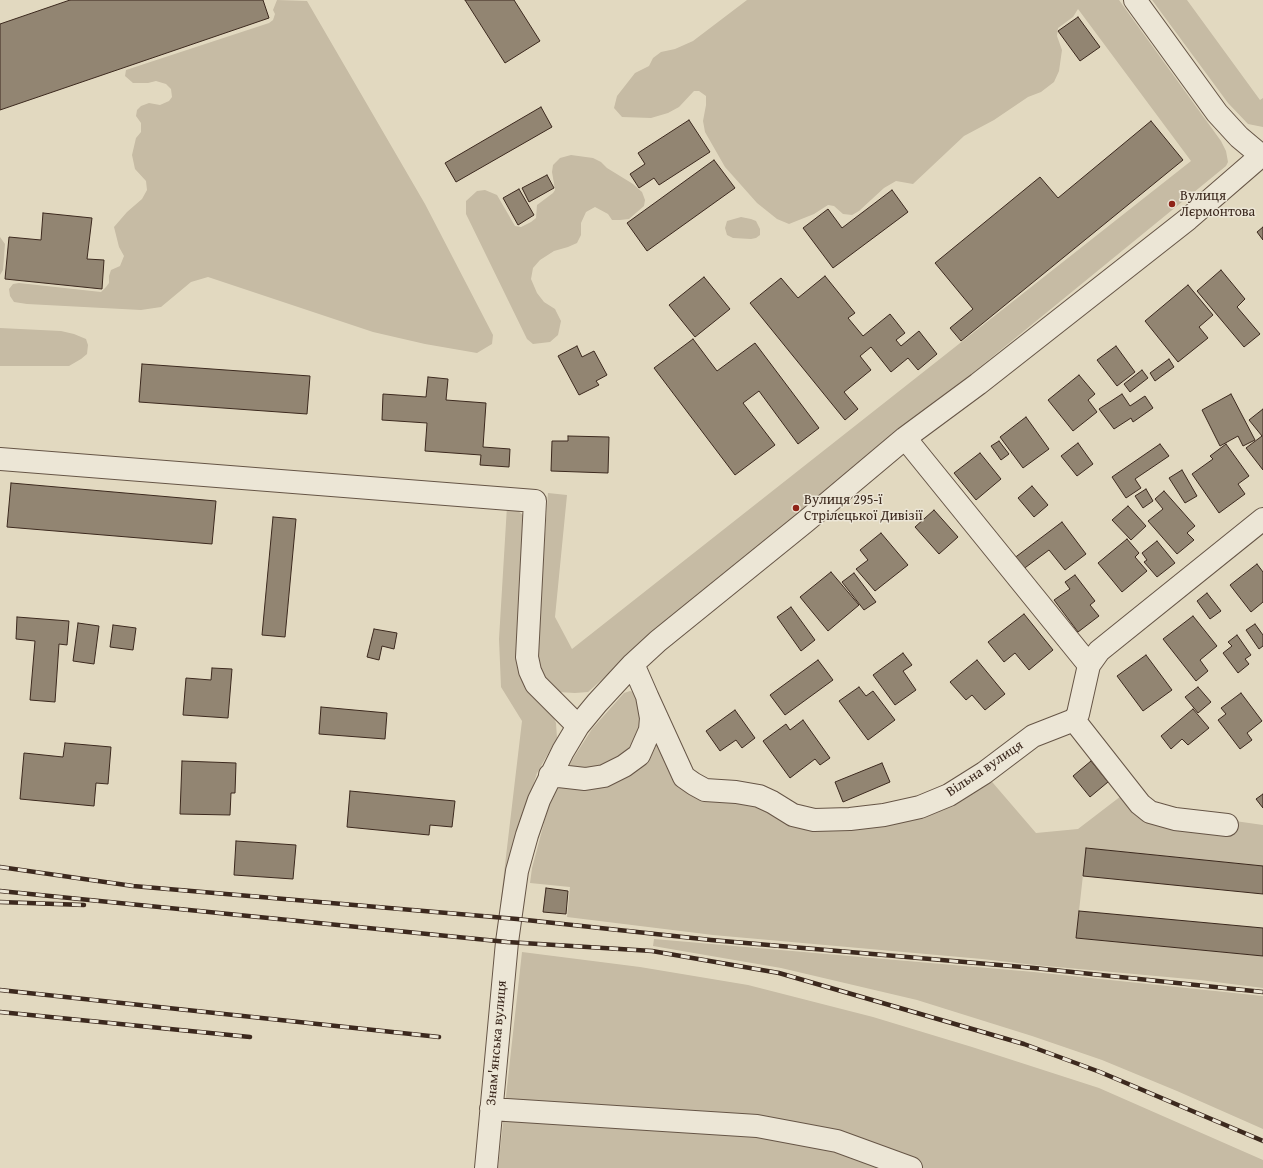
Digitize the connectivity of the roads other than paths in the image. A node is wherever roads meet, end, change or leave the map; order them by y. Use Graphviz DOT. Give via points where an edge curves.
graph roads {
  1 [pos="1135,0"];
  2 [pos="1262,156"];
  3 [pos="905,438"];
  4 [pos="0,459"];
  5 [pos="1263,519"];
  6 [pos="632,664"];
  7 [pos="1089,665"];
  8 [pos="647,696"];
  9 [pos="1074,720"];
  10 [pos="578,726"];
  11 [pos="550,775"];
  12 [pos="1227,825"];
  13 [pos="491,1109"];
  14 [pos="486,1168"];
  15 [pos="911,1168"];
  1 -- 2 [label="street" via="1217,112 1239,137"];
  2 -- 3 [label="street, Знам'янська вулиця" via="1188,219"];
  3 -- 6 [label="street, Знам'янська вулиця"];
  3 -- 7 [label="street"];
  4 -- 10 [label="street" via="535,501 527,657 536,684"];
  5 -- 7 [label="street" via="1099,651"];
  6 -- 8 [label="street, Вільна вулиця"];
  6 -- 10 [label="street, Знам'янська вулиця"];
  7 -- 9 [label="street" via="1078,714"];
  8 -- 9 [label="street, Вільна вулиця" via="684,776 694,784 705,790 759,796 793,815 814,820 884,815 920,807 949,795 1033,736"];
  8 -- 11 [label="street, Вільна вулиця" via="651,718 650,730 639,755 604,776 585,779"];
  9 -- 12 [label="street" via="1140,804 1150,812 1175,819"];
  10 -- 11 [label="street, Знам'янська вулиця"];
  11 -- 13 [label="street, Знам'янська вулиця" via="539,800 517,870"];
  13 -- 14 [label="street, Знам'янська вулиця"];
  13 -- 15 [label="street" via="757,1126 837,1140"];
}
